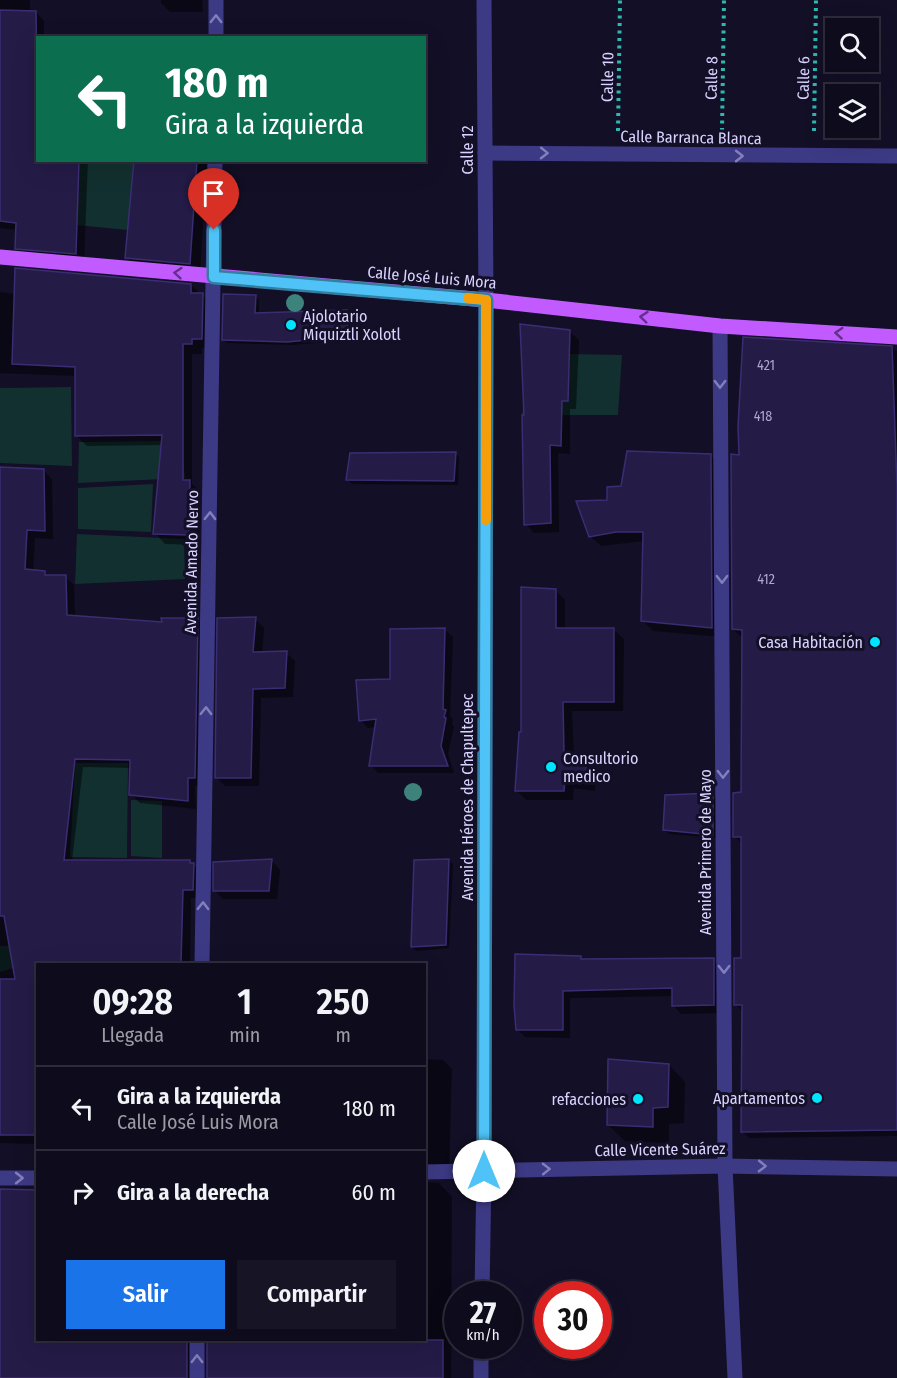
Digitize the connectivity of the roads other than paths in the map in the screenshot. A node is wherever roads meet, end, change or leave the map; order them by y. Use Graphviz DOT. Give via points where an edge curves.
graph roads {
  1 [pos="216,0"];
  2 [pos="484,0"];
  3 [pos="216,36"];
  4 [pos="485,153"];
  5 [pos="897,156"];
  6 [pos="215,162"];
  7 [pos="0,257"];
  8 [pos="214,277"];
  9 [pos="486,300"];
  10 [pos="720,326"];
  11 [pos="897,337"];
  12 [pos="202,963"];
  13 [pos="725,1166"];
  14 [pos="897,1169"];
  15 [pos="484,1171"];
  16 [pos="426,1172"];
  17 [pos="0,1178"];
  18 [pos="36,1178"];
  19 [pos="482,1281"];
  20 [pos="197,1341"];
  21 [pos="481,1359"];
  22 [pos="197,1378"];
  23 [pos="481,1378"];
  24 [pos="735,1378"];
  3 -- 1 [label="street, one-way"];
  2 -- 4 [label="street, Calle 12"];
  4 -- 5 [label="street, Calle Barranca Blanca, one-way"];
  4 -- 9 [label="street, Calle 12"];
  6 -- 8 [label="street, Avenida Amado Nervo"];
  8 -- 7 [label="main road, Calle José Luis Mora, one-way"];
  8 -- 9 [label="main road, Calle José Luis Mora"];
  12 -- 8 [label="street, Avenida Amado Nervo, one-way"];
  10 -- 9 [label="main road, Calle José Luis Mora, one-way"];
  9 -- 15 [label="street, Avenida Héroes de Chapultepec"];
  11 -- 10 [label="main road, Calle José Luis Mora, one-way"];
  10 -- 13 [label="street, Avenida Primero de Mayo, one-way"];
  13 -- 14 [label="street, Calle Vicente Suárez, one-way"];
  15 -- 13 [label="street, Calle Vicente Suárez, one-way"];
  13 -- 24 [label="street, Avenida Primero de Mayo"];
  15 -- 16 [label="street, Calle Vicente Suárez"];
  15 -- 19 [label="street, Avenida Héroes de Chapultepec"];
  17 -- 18 [label="street, one-way"];
  22 -- 20 [label="street, one-way"];
  21 -- 23 [label="street"];
}
